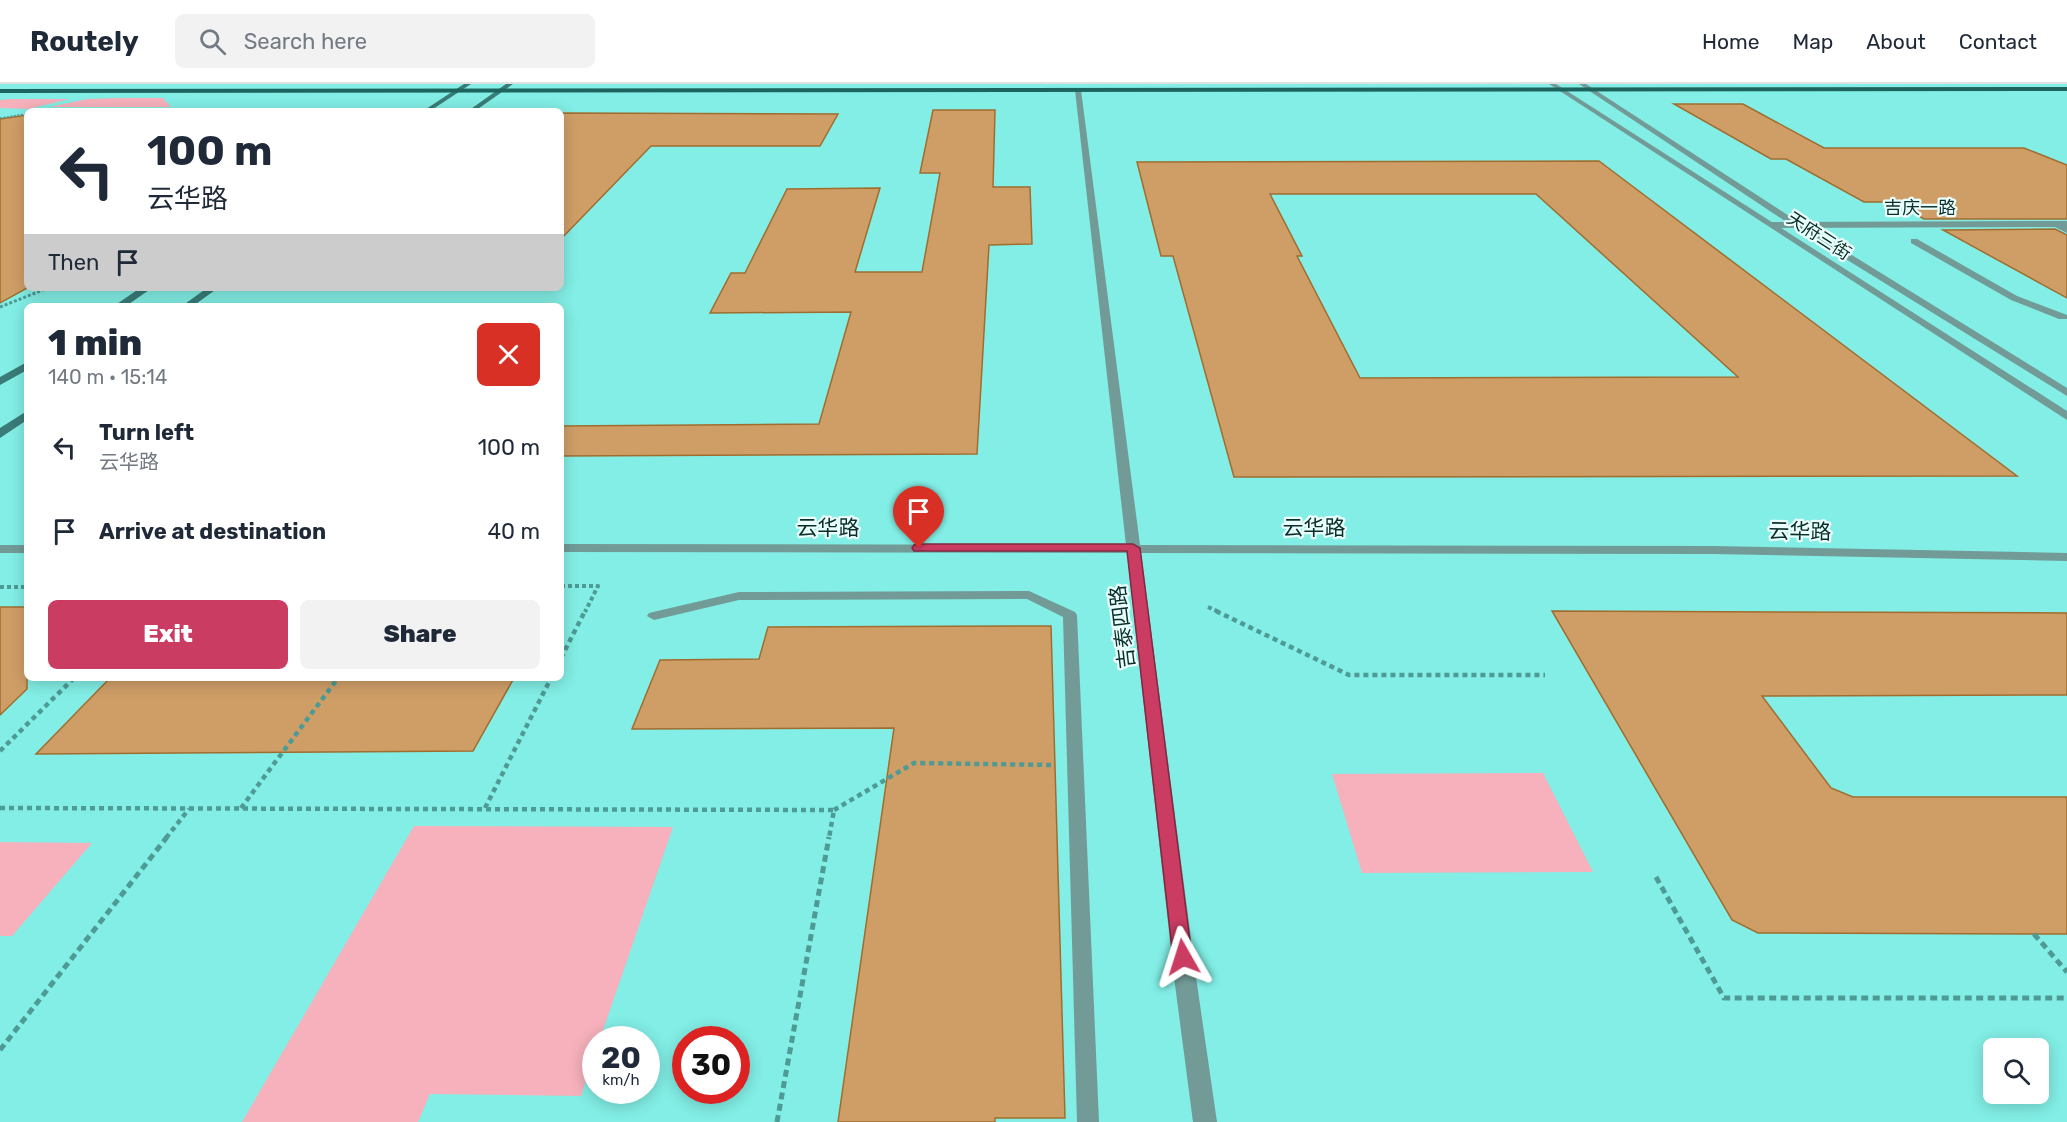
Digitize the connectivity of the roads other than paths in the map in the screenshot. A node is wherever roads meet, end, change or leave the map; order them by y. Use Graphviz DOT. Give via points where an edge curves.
graph roads {
  1 [pos="468,84"];
  2 [pos="510,84"];
  3 [pos="1552,84"];
  4 [pos="1582,84"];
  5 [pos="2067,89"];
  6 [pos="1078,90"];
  7 [pos="1561,90"];
  8 [pos="1591,90"];
  9 [pos="0,92"];
  10 [pos="456,92"];
  11 [pos="500,92"];
  12 [pos="431,108"];
  13 [pos="476,108"];
  14 [pos="2056,224"];
  15 [pos="2067,224"];
  16 [pos="1772,225"];
  17 [pos="1797,225"];
  18 [pos="2067,230"];
  19 [pos="1914,241"];
  20 [pos="142,291"];
  21 [pos="209,291"];
  22 [pos="124,303"];
  23 [pos="191,303"];
  24 [pos="2065,317"];
  25 [pos="2067,328"];
  26 [pos="24,366"];
  27 [pos="0,382"];
  28 [pos="2067,393"];
  29 [pos="2067,416"];
  30 [pos="24,417"];
  31 [pos="0,434"];
  32 [pos="564,548"];
  33 [pos="1133,548"];
  34 [pos="0,549"];
  35 [pos="24,549"];
  36 [pos="2067,557"];
  37 [pos="654,616"];
  38 [pos="1088,1122"];
  39 [pos="1205,1122"];
  1 -- 10 [label="main road"];
  2 -- 11 [label="main road"];
  3 -- 7 [label="street, 天府三街"];
  4 -- 8 [label="street, 天府三街"];
  5 -- 8 [label="main road"];
  6 -- 7 [label="main road"];
  6 -- 11 [label="main road"];
  6 -- 33 [label="street, 吉泰四路"];
  7 -- 8 [label="main road"];
  7 -- 16 [label="street, 天府三街"];
  8 -- 17 [label="street, 天府三街"];
  9 -- 10 [label="main road"];
  10 -- 11 [label="main road"];
  10 -- 12 [label="main road"];
  11 -- 13 [label="main road"];
  14 -- 15 [label="street, 吉庆一路"];
  14 -- 17 [label="street, 吉庆一路"];
  14 -- 18 [label="street"];
  16 -- 17 [label="street, 吉庆一路"];
  16 -- 29 [label="street, 天府三街"];
  17 -- 28 [label="street, 天府三街"];
  19 -- 24 [label="street" via="2014,297"];
  20 -- 22 [label="main road"];
  21 -- 23 [label="main road"];
  24 -- 25 [label="street"];
  26 -- 27 [label="main road"];
  30 -- 31 [label="main road"];
  32 -- 33 [label="street, 云华路"];
  33 -- 36 [label="street, 云华路" via="1701,550"];
  33 -- 39 [label="street, 吉泰四路"];
  34 -- 35 [label="street"];
  37 -- 38 [label="lane" via="739,596 1029,595 1070,615"];
}
